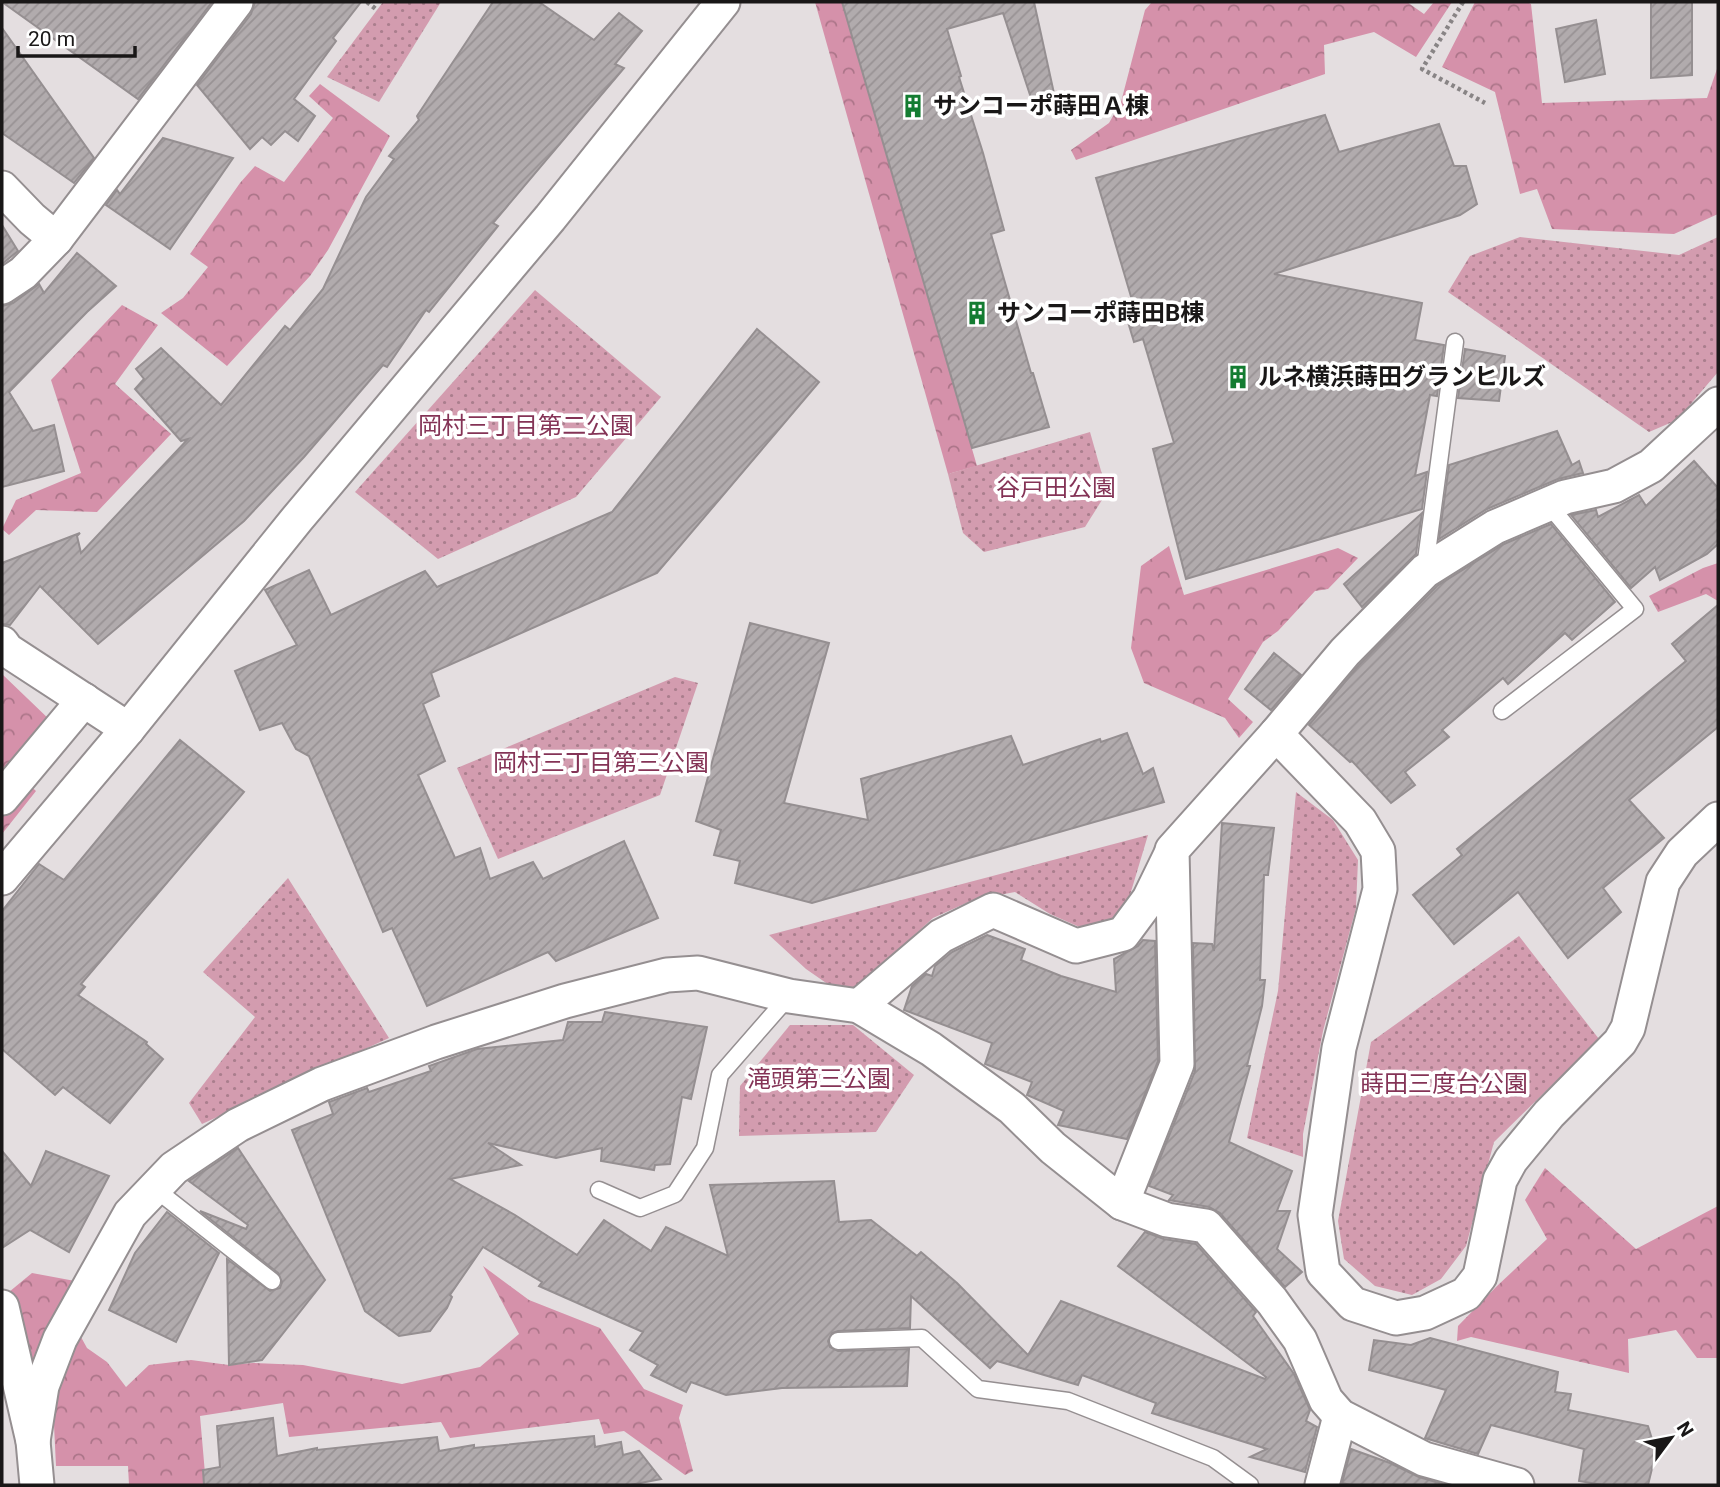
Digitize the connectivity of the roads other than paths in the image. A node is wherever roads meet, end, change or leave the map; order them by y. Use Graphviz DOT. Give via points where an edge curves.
graph roads {
  1 [pos="236,2"];
  2 [pos="723,2"];
  3 [pos="2,188"];
  4 [pos="56,239"];
  5 [pos="2,287"];
  6 [pos="1455,342"];
  7 [pos="1718,404"];
  8 [pos="1548,504"];
  9 [pos="1425,571"];
  10 [pos="2,643"];
  11 [pos="84,700"];
  12 [pos="1502,711"];
  13 [pos="128,729"];
  14 [pos="1276,734"];
  15 [pos="2,798"];
  16 [pos="1717,824"];
  17 [pos="1172,850"];
  18 [pos="2,878"];
  19 [pos="789,996"];
  20 [pos="859,1006"];
  21 [pos="154,1188"];
  22 [pos="598,1190"];
  23 [pos="1122,1203"];
  24 [pos="272,1280"];
  25 [pos="2,1307"];
  26 [pos="838,1341"];
  27 [pos="1340,1416"];
  28 [pos="33,1441"];
  29 [pos="37,1485"];
  30 [pos="1250,1485"];
  31 [pos="1322,1485"];
  32 [pos="1517,1485"];
  1 -- 4 [label="street"];
  2 -- 13 [label="street"];
  3 -- 4 [label="street"];
  4 -- 5 [label="street"];
  6 -- 9 [label="lane"];
  7 -- 8 [label="street" via="1651,466 1614,486"];
  8 -- 9 [label="street" via="1495,527"];
  8 -- 12 [label="lane" via="1635,609"];
  9 -- 14 [label="street" via="1345,652"];
  10 -- 11 [label="street"];
  11 -- 13 [label="street"];
  11 -- 15 [label="street"];
  13 -- 18 [label="street"];
  14 -- 16 [label="street" via="1360,821 1378,851 1380,889 1339,1048 1315,1214 1322,1272 1353,1304 1396,1318 1425,1313 1466,1294 1480,1276 1500,1180 1510,1160 1620,1042 1628,1028 1663,882 1682,853"];
  14 -- 17 [label="street"];
  17 -- 20 [label="street" via="1149,899 1123,934 1076,946 993,910 941,936"];
  17 -- 23 [label="street" via="1177,1064"];
  19 -- 20 [label="street"];
  19 -- 21 [label="street" via="698,973 667,975 565,1001 322,1084 238,1125 174,1168"];
  19 -- 22 [label="lane" via="720,1075 705,1148 675,1194 640,1208"];
  20 -- 23 [label="street" via="931,1049 1012,1108"];
  21 -- 24 [label="lane"];
  21 -- 28 [label="street" via="130,1214 60,1339 42,1386"];
  23 -- 27 [label="street" via="1167,1220 1206,1226 1300,1340 1325,1400"];
  25 -- 28 [label="street"];
  26 -- 30 [label="lane" via="922,1338 978,1389 1068,1401 1213,1458"];
  27 -- 31 [label="street"];
  27 -- 32 [label="street" via="1424,1459"];
  28 -- 29 [label="street"];
}
